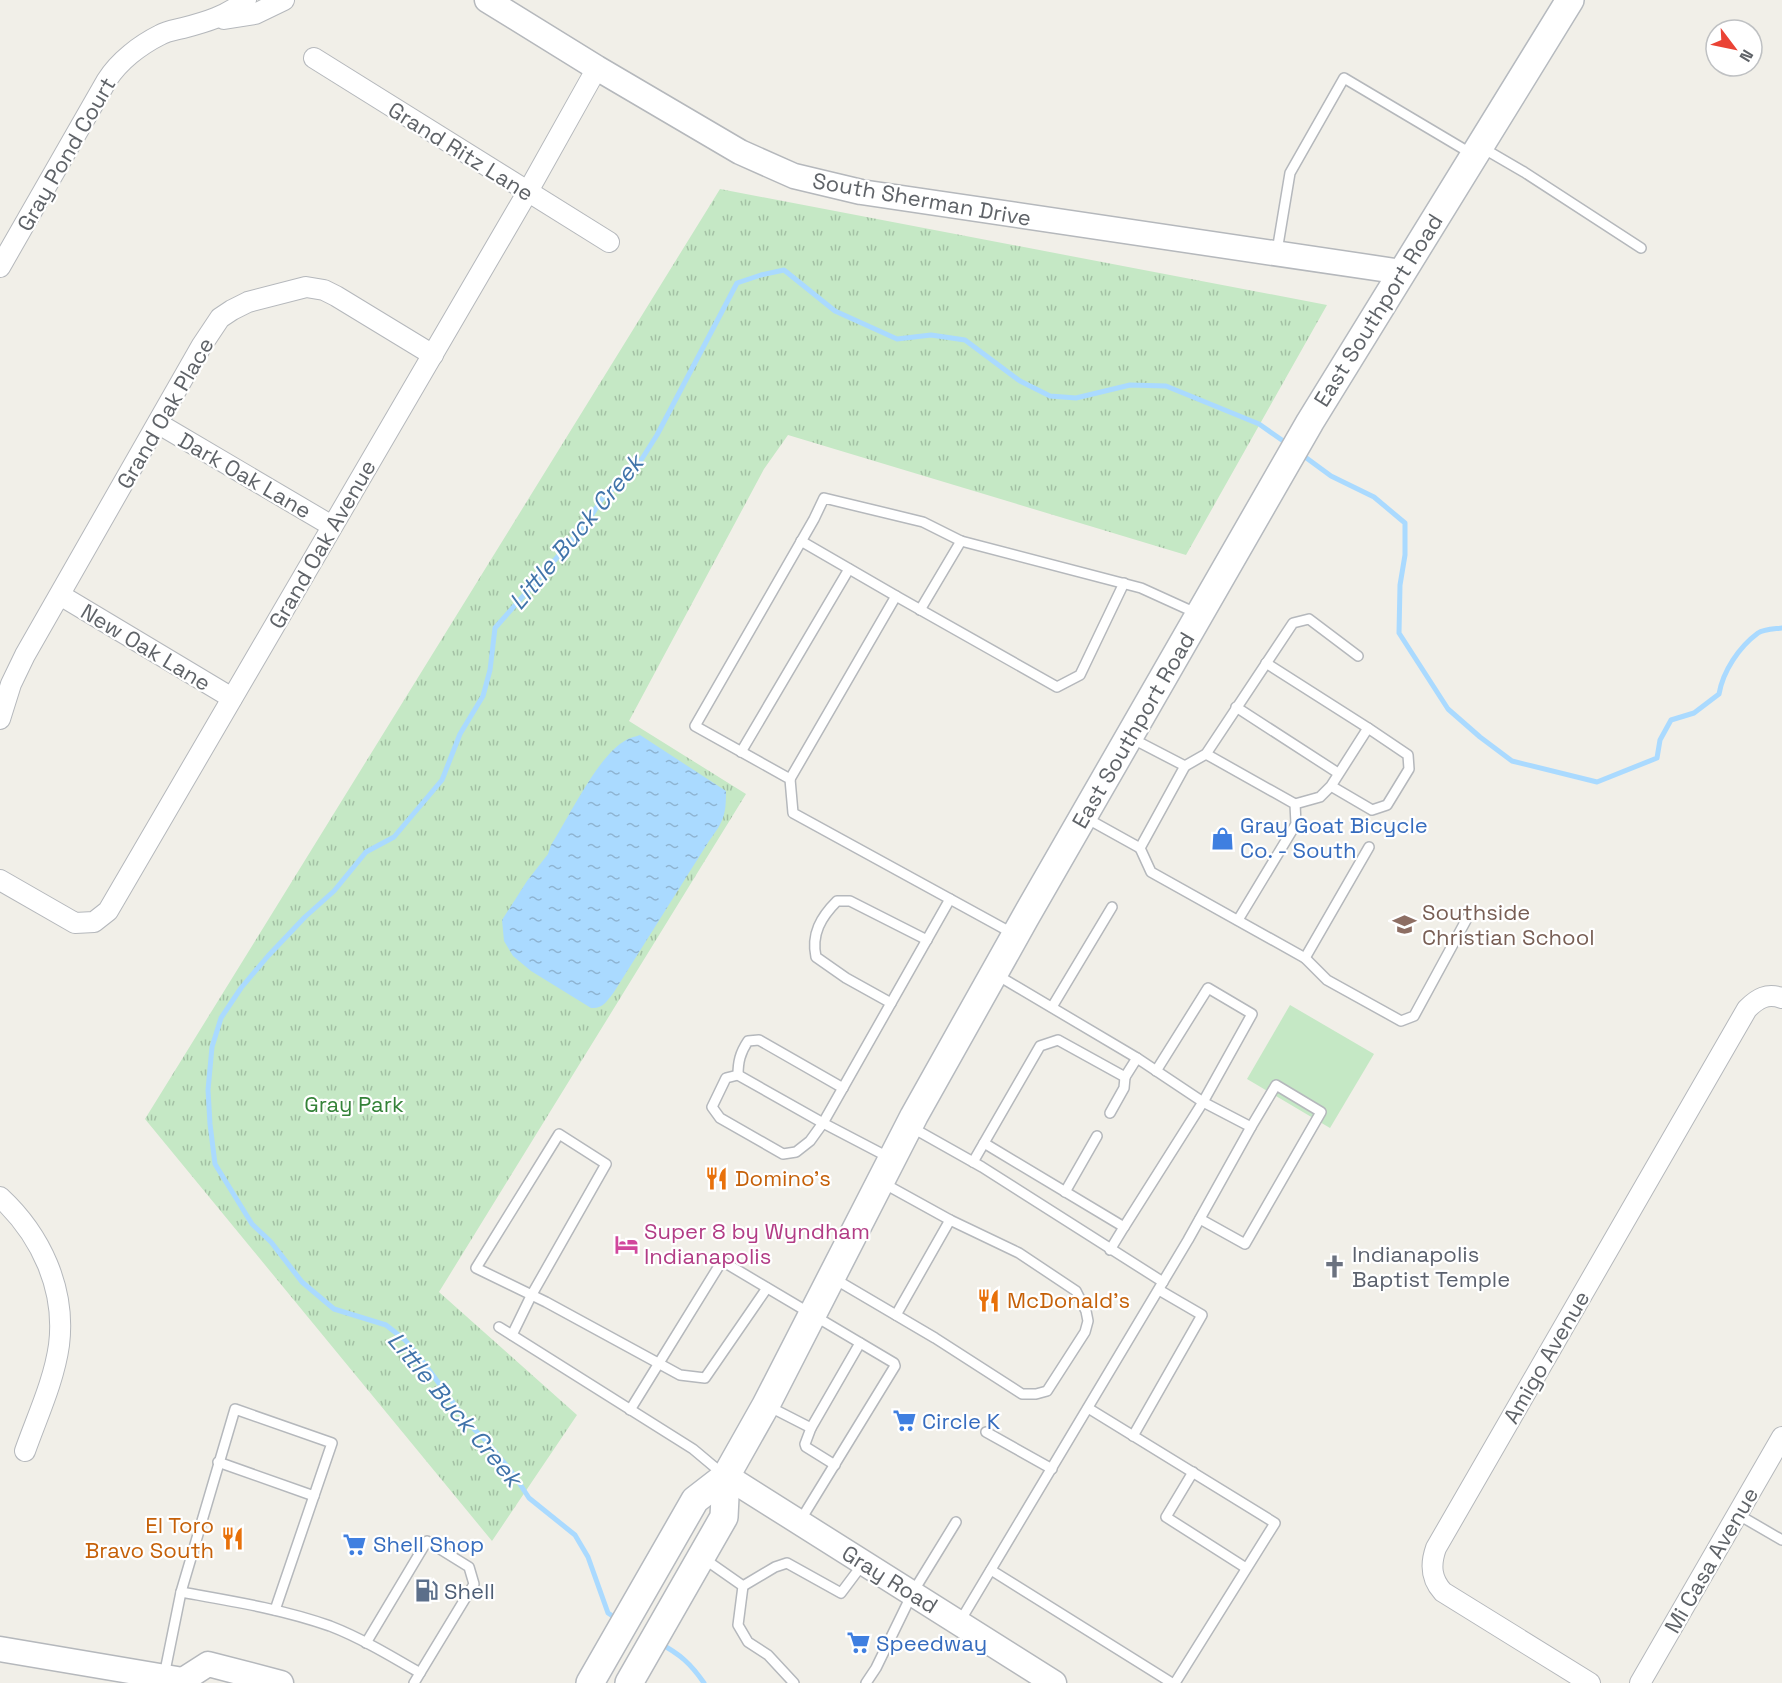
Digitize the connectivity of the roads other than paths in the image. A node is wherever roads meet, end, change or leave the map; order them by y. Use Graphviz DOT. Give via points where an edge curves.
graph roads {
  1 [pos="246,0"];
  2 [pos="284,0"];
  3 [pos="487,0"];
  4 [pos="1570,0"];
  5 [pos="207,22"];
  6 [pos="314,58"];
  7 [pos="597,68"];
  8 [pos="1477,151"];
  9 [pos="527,193"];
  10 [pos="609,242"];
  11 [pos="1641,248"];
  12 [pos="1277,254"];
  13 [pos="0,267"];
  14 [pos="1402,272"];
  15 [pos="433,355"];
  16 [pos="159,424"];
  17 [pos="332,525"];
  18 [pos="801,541"];
  19 [pos="961,541"];
  20 [pos="849,569"];
  21 [pos="1124,583"];
  22 [pos="60,596"];
  23 [pos="896,596"];
  24 [pos="920,610"];
  25 [pos="1198,615"];
  26 [pos="1358,656"];
  27 [pos="1266,663"];
  28 [pos="232,698"];
  29 [pos="1236,707"];
  30 [pos="0,719"];
  31 [pos="1368,728"];
  32 [pos="1129,736"];
  33 [pos="741,752"];
  34 [pos="1206,754"];
  35 [pos="1185,766"];
  36 [pos="1338,773"];
  37 [pos="790,779"];
  38 [pos="1331,786"];
  39 [pos="1295,804"];
  40 [pos="1084,817"];
  41 [pos="1369,847"];
  42 [pos="1140,848"];
  43 [pos="0,880"];
  44 [pos="950,899"];
  45 [pos="1112,907"];
  46 [pos="1470,913"];
  47 [pos="1238,920"];
  48 [pos="1015,935"];
  49 [pos="927,940"];
  50 [pos="1305,958"];
  51 [pos="994,973"];
  52 [pos="1782,998"];
  53 [pos="891,1003"];
  54 [pos="1052,1007"];
  55 [pos="1137,1058"];
  56 [pos="1156,1071"];
  57 [pos="738,1075"];
  58 [pos="1125,1077"];
  59 [pos="843,1088"];
  60 [pos="1203,1102"];
  61 [pos="1110,1113"];
  62 [pos="823,1123"];
  63 [pos="909,1126"];
  64 [pos="1251,1128"];
  65 [pos="1097,1136"];
  66 [pos="984,1143"];
  67 [pos="973,1162"];
  68 [pos="886,1171"];
  69 [pos="1065,1192"];
  70 [pos="0,1197"];
  71 [pos="1200,1219"];
  72 [pos="950,1220"];
  73 [pos="1125,1227"];
  74 [pos="1110,1250"];
  75 [pos="832,1277"];
  76 [pos="1161,1286"];
  77 [pos="767,1288"];
  78 [pos="531,1296"];
  79 [pos="812,1315"];
  80 [pos="896,1315"];
  81 [pos="500,1327"];
  82 [pos="512,1335"];
  83 [pos="860,1343"];
  84 [pos="660,1362"];
  85 [pos="766,1405"];
  86 [pos="1088,1408"];
  87 [pos="630,1410"];
  88 [pos="812,1428"];
  89 [pos="986,1432"];
  90 [pos="1132,1436"];
  91 [pos="1782,1437"];
  92 [pos="25,1450"];
  93 [pos="219,1462"];
  94 [pos="835,1465"];
  95 [pos="1052,1469"];
  96 [pos="1193,1472"];
  97 [pos="726,1476"];
  98 [pos="314,1496"];
  99 [pos="1737,1514"];
  100 [pos="799,1522"];
  101 [pos="956,1522"];
  102 [pos="1782,1540"];
  103 [pos="701,1557"];
  104 [pos="864,1563"];
  105 [pos="1246,1568"];
  106 [pos="991,1570"];
  107 [pos="743,1586"];
  108 [pos="181,1592"];
  109 [pos="913,1592"];
  110 [pos="275,1610"];
  111 [pos="959,1623"];
  112 [pos="366,1642"];
  113 [pos="0,1649"];
  114 [pos="597,1672"];
  115 [pos="420,1673"];
  116 [pos="174,1680"];
  117 [pos="281,1683"];
  118 [pos="414,1683"];
  119 [pos="629,1683"];
  120 [pos="794,1683"];
  121 [pos="866,1683"];
  122 [pos="1054,1683"];
  123 [pos="1173,1683"];
  124 [pos="1590,1683"];
  125 [pos="1640,1683"];
  1 -- 5 [label="street, Gray Pond Court"];
  2 -- 5 [label="street, Gray Pond Court" via="255,14"];
  3 -- 7 [label="street, South Sherman Drive"];
  4 -- 8 [label="main road, East Southport Road"];
  5 -- 13 [label="street, Gray Pond Court" via="161,34 131,54 110,76"];
  6 -- 9 [label="street, Grand Ritz Lane"];
  7 -- 9 [label="street, Grand Oak Avenue"];
  7 -- 12 [label="street, South Sherman Drive" via="740,152 819,183"];
  8 -- 11 [label="lane" via="1524,172"];
  8 -- 12 [label="lane" via="1344,78 1290,173"];
  8 -- 14 [label="main road, East Southport Road"];
  9 -- 10 [label="street, Grand Ritz Lane"];
  9 -- 15 [label="street, Grand Oak Avenue"];
  12 -- 14 [label="street, South Sherman Drive"];
  14 -- 25 [label="main road, East Southport Road"];
  15 -- 16 [label="street, Grand Oak Place" via="324,290 306,287 278,293 248,302 220,318"];
  15 -- 17 [label="street, Grand Oak Avenue"];
  16 -- 17 [label="street, Dark Oak Lane"];
  16 -- 22 [label="street, Grand Oak Place"];
  17 -- 28 [label="street, Grand Oak Avenue"];
  18 -- 19 [label="lane" via="824,498 923,522"];
  18 -- 20 [label="lane"];
  18 -- 33 [label="lane" via="695,726"];
  19 -- 21 [label="lane"];
  19 -- 24 [label="lane"];
  20 -- 23 [label="lane"];
  20 -- 33 [label="lane"];
  21 -- 24 [label="lane" via="1080,675 1056,687"];
  21 -- 25 [label="lane"];
  22 -- 28 [label="street, New Oak Lane"];
  22 -- 30 [label="street, Grand Oak Place" via="18,669"];
  23 -- 24 [label="lane"];
  23 -- 37 [label="lane"];
  25 -- 32 [label="main road, East Southport Road"];
  26 -- 27 [label="lane" via="1309,619 1293,623"];
  27 -- 29 [label="lane"];
  27 -- 31 [label="lane"];
  28 -- 43 [label="street, Grand Oak Avenue" via="102,918 75,923"];
  29 -- 34 [label="lane"];
  29 -- 36 [label="lane"];
  31 -- 36 [label="lane"];
  31 -- 38 [label="lane" via="1408,755 1409,769 1387,805 1372,810"];
  32 -- 35 [label="lane"];
  32 -- 40 [label="main road, East Southport Road"];
  33 -- 37 [label="lane"];
  34 -- 35 [label="lane"];
  34 -- 39 [label="lane"];
  35 -- 42 [label="lane"];
  36 -- 38 [label="lane"];
  37 -- 44 [label="lane" via="793,813"];
  38 -- 39 [label="lane" via="1320,796"];
  39 -- 47 [label="lane" via="1296,824"];
  40 -- 42 [label="lane"];
  40 -- 48 [label="main road, East Southport Road"];
  41 -- 50 [label="lane"];
  42 -- 47 [label="lane" via="1151,872"];
  44 -- 48 [label="lane"];
  44 -- 49 [label="lane"];
  45 -- 54 [label="lane"];
  46 -- 50 [label="lane" via="1414,1016 1401,1021 1327,980"];
  47 -- 50 [label="lane"];
  48 -- 51 [label="main road, East Southport Road"];
  49 -- 53 [label="lane"];
  49 -- 53 [label="lane" via="850,901 837,901 826,912 813,945 816,957"];
  51 -- 54 [label="lane"];
  51 -- 63 [label="main road, East Southport Road"];
  52 -- 124 [label="street, Amigo Avenue" via="1763,996 1747,1009 1432,1558 1432,1574 1443,1592"];
  53 -- 59 [label="lane"];
  54 -- 55 [label="lane"];
  55 -- 56 [label="lane"];
  55 -- 58 [label="lane"];
  56 -- 60 [label="lane"];
  56 -- 60 [label="lane" via="1208,988 1252,1014"];
  57 -- 59 [label="lane" via="741,1052 748,1041 759,1040"];
  57 -- 62 [label="lane"];
  57 -- 62 [label="lane" via="726,1078 712,1107 720,1118 783,1154 796,1152"];
  58 -- 61 [label="lane" via="1124,1088"];
  58 -- 66 [label="lane" via="1058,1040 1040,1046"];
  59 -- 62 [label="lane"];
  60 -- 64 [label="lane"];
  60 -- 73 [label="lane"];
  62 -- 68 [label="lane"];
  63 -- 67 [label="lane"];
  63 -- 68 [label="main road, East Southport Road"];
  64 -- 71 [label="lane"];
  64 -- 71 [label="lane" via="1276,1085 1321,1112 1245,1244"];
  65 -- 69 [label="lane"];
  66 -- 67 [label="lane"];
  66 -- 69 [label="lane"];
  67 -- 74 [label="lane"];
  68 -- 72 [label="lane"];
  68 -- 75 [label="main road, East Southport Road"];
  69 -- 73 [label="lane"];
  70 -- 92 [label="street" via="22,1220 41,1249 56,1288 60,1322 51,1380"];
  71 -- 76 [label="lane"];
  72 -- 80 [label="lane"];
  72 -- 80 [label="lane" via="1019,1253 1076,1291 1086,1311 1085,1332 1047,1391 1022,1394"];
  73 -- 74 [label="lane"];
  74 -- 76 [label="lane"];
  75 -- 79 [label="main road, East Southport Road"];
  75 -- 80 [label="lane"];
  76 -- 86 [label="lane"];
  76 -- 90 [label="lane" via="1202,1315"];
  77 -- 79 [label="lane"];
  77 -- 84 [label="lane" via="705,1378 680,1375"];
  77 -- 84 [label="lane" via="722,1261"];
  78 -- 78 [label="lane" via="606,1164 559,1134 477,1268"];
  78 -- 82 [label="lane"];
  78 -- 84 [label="lane"];
  79 -- 83 [label="lane"];
  79 -- 85 [label="main road, East Southport Road"];
  81 -- 82 [label="lane"];
  82 -- 87 [label="lane"];
  83 -- 88 [label="lane"];
  83 -- 94 [label="lane" via="895,1366"];
  84 -- 87 [label="lane"];
  85 -- 88 [label="lane"];
  85 -- 97 [label="main road, East Southport Road"];
  86 -- 90 [label="lane"];
  86 -- 95 [label="lane"];
  87 -- 97 [label="lane" via="693,1449"];
  88 -- 94 [label="lane" via="806,1447"];
  89 -- 95 [label="lane"];
  90 -- 96 [label="lane"];
  91 -- 99 [label="street, Mi Casa Avenue"];
  93 -- 98 [label="lane"];
  93 -- 98 [label="lane" via="235,1408 332,1443"];
  93 -- 108 [label="lane"];
  94 -- 100 [label="lane"];
  95 -- 106 [label="lane"];
  96 -- 105 [label="lane" via="1166,1517"];
  96 -- 105 [label="lane" via="1275,1523"];
  97 -- 100 [label="street, Gray Road"];
  97 -- 103 [label="main road, East Southport Road" via="724,1517"];
  97 -- 114 [label="main road, East Southport Road" via="695,1500"];
  98 -- 110 [label="lane"];
  99 -- 102 [label="lane"];
  99 -- 125 [label="street, Mi Casa Avenue"];
  100 -- 104 [label="street, Gray Road"];
  101 -- 109 [label="lane"];
  103 -- 107 [label="lane"];
  103 -- 119 [label="main road, East Southport Road"];
  104 -- 107 [label="lane" via="841,1593 787,1563"];
  104 -- 109 [label="street, Gray Road"];
  105 -- 123 [label="lane"];
  106 -- 111 [label="lane"];
  106 -- 123 [label="lane"];
  107 -- 120 [label="lane" via="738,1625 748,1642 768,1655"];
  108 -- 110 [label="lane"];
  108 -- 116 [label="lane"];
  109 -- 111 [label="street, Gray Road"];
  109 -- 121 [label="lane"];
  110 -- 112 [label="lane" via="330,1626"];
  111 -- 122 [label="street, Gray Road"];
  112 -- 115 [label="lane"];
  112 -- 115 [label="lane" via="427,1541 443,1550 469,1567 474,1584"];
  113 -- 116 [label="street"];
  115 -- 118 [label="lane"];
  116 -- 117 [label="street" via="208,1664"];
}
